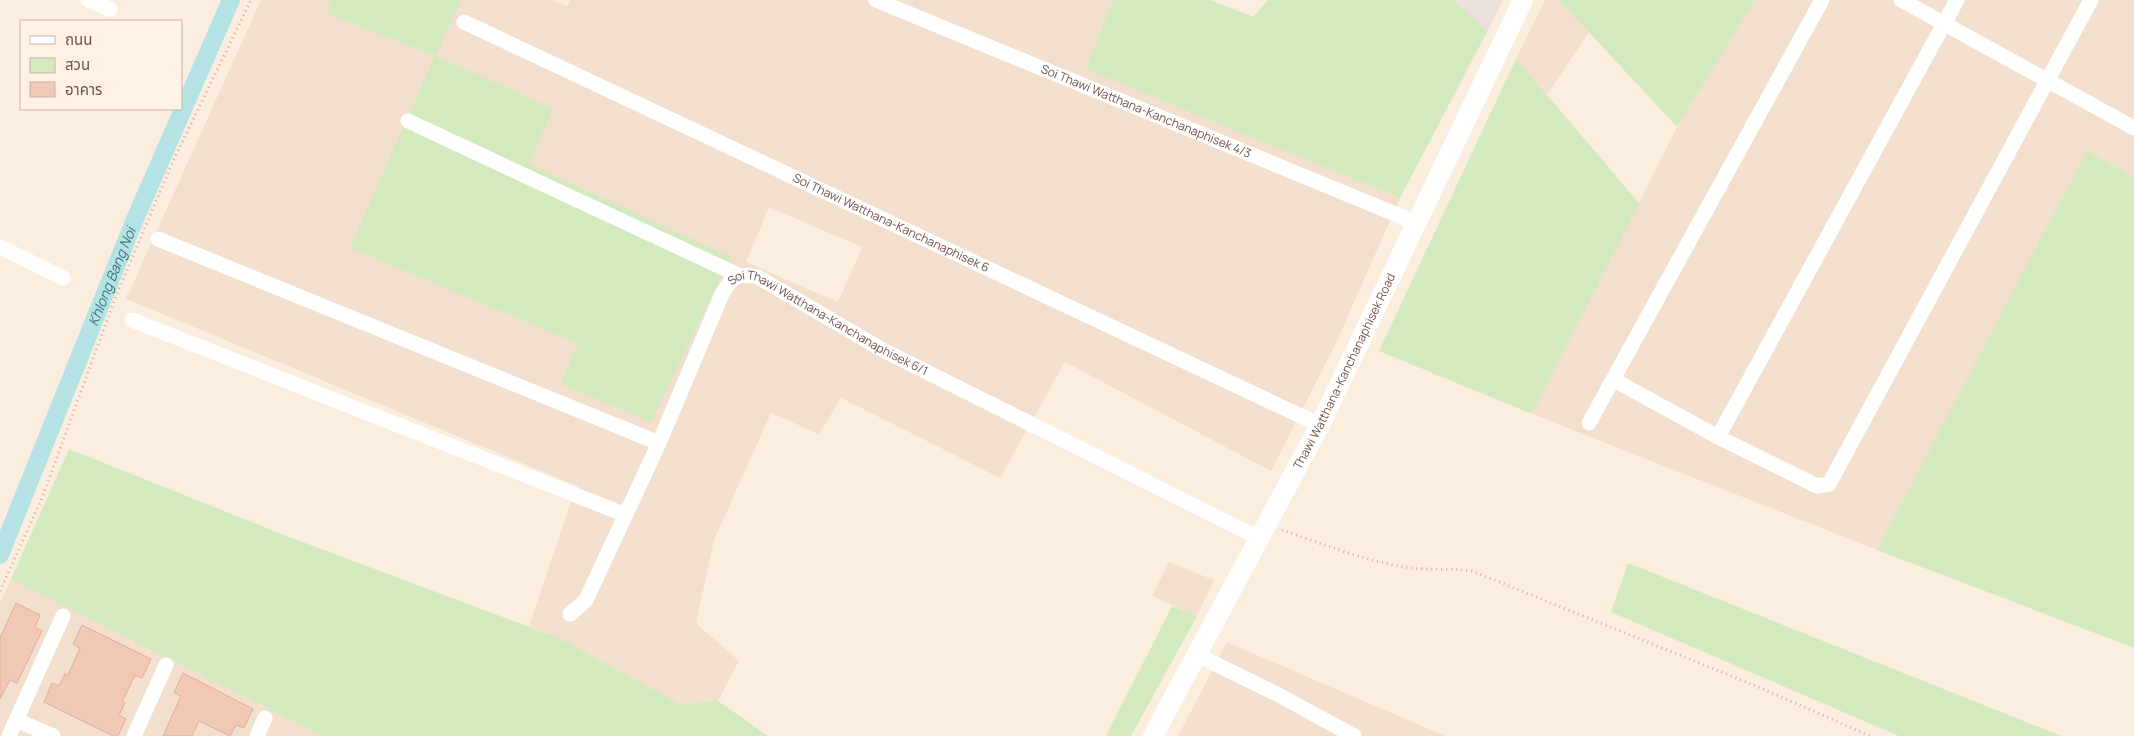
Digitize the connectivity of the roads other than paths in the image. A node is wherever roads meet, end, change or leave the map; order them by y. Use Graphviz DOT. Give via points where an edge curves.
graph roads {
  1 [pos="88,0"];
  2 [pos="876,0"];
  3 [pos="1523,0"];
  4 [pos="1822,0"];
  5 [pos="1901,0"];
  6 [pos="1957,0"];
  7 [pos="2091,0"];
  8 [pos="110,9"];
  9 [pos="464,22"];
  10 [pos="1945,23"];
  11 [pos="2047,81"];
  12 [pos="408,121"];
  13 [pos="2134,128"];
  14 [pos="1417,223"];
  15 [pos="158,239"];
  16 [pos="0,247"];
  17 [pos="738,276"];
  18 [pos="63,278"];
  19 [pos="132,320"];
  20 [pos="1614,380"];
  21 [pos="1589,423"];
  22 [pos="1320,425"];
  23 [pos="1718,437"];
  24 [pos="659,442"];
  25 [pos="626,515"];
  26 [pos="1263,531"];
  27 [pos="570,614"];
  28 [pos="63,616"];
  29 [pos="1197,655"];
  30 [pos="166,665"];
  31 [pos="265,718"];
  32 [pos="16,720"];
  33 [pos="9,736"];
  34 [pos="53,736"];
  35 [pos="134,736"];
  36 [pos="257,736"];
  37 [pos="1153,736"];
  38 [pos="1354,736"];
  1 -- 8 [label="street"];
  2 -- 14 [label="street, Soi Thawi Watthana-Kanchanaphisek 4/3"];
  3 -- 14 [label="street, Thawi Watthana-Kanchanaphisek Road"];
  4 -- 20 [label="street"];
  5 -- 10 [label="street"];
  6 -- 10 [label="street"];
  7 -- 11 [label="street"];
  9 -- 22 [label="street, Soi Thawi Watthana-Kanchanaphisek 6"];
  10 -- 11 [label="street"];
  10 -- 23 [label="street"];
  11 -- 13 [label="street"];
  11 -- 23 [label="street" via="1829,484 1817,486"];
  12 -- 17 [label="street"];
  14 -- 22 [label="street, Thawi Watthana-Kanchanaphisek Road"];
  15 -- 24 [label="street"];
  16 -- 18 [label="street"];
  17 -- 24 [label="street, Soi Thawi Watthana-Kanchanaphisek 6/1" via="722,294"];
  17 -- 26 [label="street, Soi Thawi Watthana-Kanchanaphisek 6/1" via="758,277 881,348"];
  19 -- 25 [label="street"];
  20 -- 21 [label="street"];
  20 -- 23 [label="street"];
  22 -- 26 [label="street, Thawi Watthana-Kanchanaphisek Road"];
  24 -- 25 [label="street, Soi Thawi Watthana-Kanchanaphisek 6/1"];
  25 -- 27 [label="street, Soi Thawi Watthana-Kanchanaphisek 6/1" via="586,600"];
  26 -- 29 [label="street, Thawi Watthana-Kanchanaphisek Road"];
  28 -- 32 [label="street"];
  29 -- 37 [label="street, Thawi Watthana-Kanchanaphisek Road"];
  29 -- 38 [label="street"];
  30 -- 35 [label="street"];
  31 -- 36 [label="street"];
  32 -- 33 [label="street"];
  32 -- 34 [label="street"];
}
